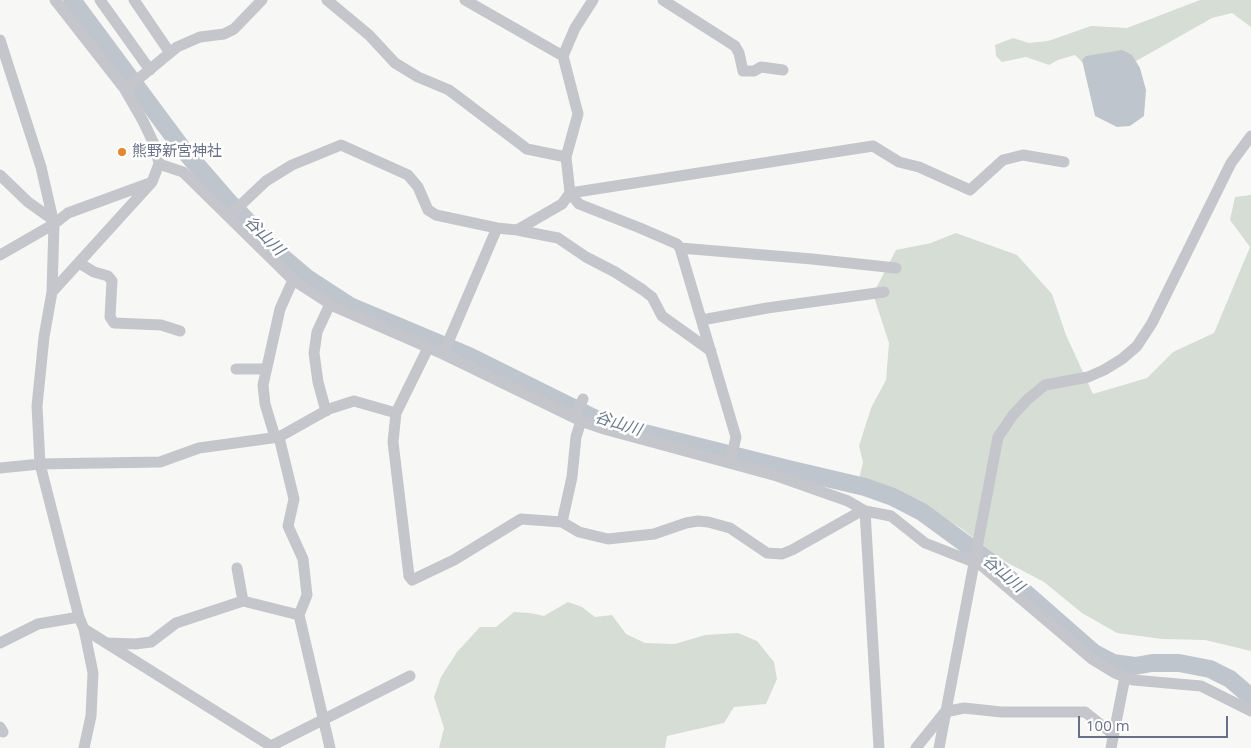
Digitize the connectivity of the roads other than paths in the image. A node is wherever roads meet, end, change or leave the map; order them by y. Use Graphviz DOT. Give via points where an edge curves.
graph roads {
  1 [pos="55,0"];
  2 [pos="100,0"];
  3 [pos="134,0"];
  4 [pos="262,0"];
  5 [pos="327,0"];
  6 [pos="465,0"];
  7 [pos="593,0"];
  8 [pos="662,0"];
  9 [pos="0,40"];
  10 [pos="170,53"];
  11 [pos="563,56"];
  12 [pos="150,70"];
  13 [pos="783,70"];
  14 [pos="125,90"];
  15 [pos="1251,136"];
  16 [pos="566,157"];
  17 [pos="1064,162"];
  18 [pos="159,164"];
  19 [pos="0,175"];
  20 [pos="152,182"];
  21 [pos="570,194"];
  22 [pos="229,215"];
  23 [pos="53,222"];
  24 [pos="496,228"];
  25 [pos="517,230"];
  26 [pos="680,248"];
  27 [pos="0,255"];
  28 [pos="79,264"];
  29 [pos="896,268"];
  30 [pos="293,280"];
  31 [pos="52,292"];
  32 [pos="884,292"];
  33 [pos="330,304"];
  34 [pos="702,320"];
  35 [pos="180,331"];
  36 [pos="428,348"];
  37 [pos="711,351"];
  38 [pos="443,354"];
  39 [pos="266,369"];
  40 [pos="236,370"];
  41 [pos="583,399"];
  42 [pos="326,411"];
  43 [pos="396,414"];
  44 [pos="578,419"];
  45 [pos="277,437"];
  46 [pos="730,463"];
  47 [pos="40,464"];
  48 [pos="0,468"];
  49 [pos="864,510"];
  50 [pos="562,522"];
  51 [pos="973,560"];
  52 [pos="237,568"];
  53 [pos="243,601"];
  54 [pos="299,615"];
  55 [pos="79,617"];
  56 [pos="84,629"];
  57 [pos="0,643"];
  58 [pos="106,643"];
  59 [pos="410,676"];
  60 [pos="1125,677"];
  61 [pos="1251,711"];
  62 [pos="945,712"];
  63 [pos="324,720"];
  64 [pos="1114,732"];
  65 [pos="272,747"];
  66 [pos="84,748"];
  67 [pos="330,748"];
  68 [pos="879,748"];
  69 [pos="916,748"];
  70 [pos="939,748"];
  71 [pos="1111,748"];
  1 -- 14 [label="street"];
  2 -- 12 [label="street"];
  3 -- 10 [label="street"];
  4 -- 10 [label="street" via="234,29 224,34 200,37"];
  5 -- 16 [label="street" via="395,62 418,77 449,90 526,149"];
  6 -- 11 [label="street"];
  7 -- 11 [label="street" via="575,28"];
  8 -- 13 [label="street" via="735,46 743,71 761,67"];
  9 -- 23 [label="street" via="41,167"];
  10 -- 12 [label="street"];
  11 -- 16 [label="street" via="578,114"];
  12 -- 14 [label="street"];
  14 -- 18 [label="street" via="155,146"];
  15 -- 51 [label="street" via="1231,163 1152,323 1137,346 1104,370 1088,377 1045,386 1028,399 998,437"];
  16 -- 21 [label="street"];
  17 -- 21 [label="street" via="1023,156 1003,160 970,190 899,162 873,146"];
  18 -- 20 [label="street"];
  18 -- 22 [label="street" via="183,172"];
  19 -- 23 [label="street"];
  20 -- 23 [label="street" via="68,213"];
  20 -- 28 [label="street"];
  21 -- 25 [label="street" via="562,204"];
  21 -- 26 [label="street" via="579,204"];
  22 -- 24 [label="street" via="266,181 292,165 341,145 408,174 428,210 436,215"];
  22 -- 30 [label="street"];
  23 -- 27 [label="street"];
  23 -- 31 [label="street"];
  24 -- 25 [label="street"];
  24 -- 38 [label="street"];
  25 -- 37 [label="street" via="558,238 615,272 652,297 662,316"];
  26 -- 29 [label="street"];
  26 -- 34 [label="street"];
  28 -- 31 [label="street"];
  28 -- 35 [label="street" via="108,276 112,281 110,317 114,323 161,326"];
  30 -- 33 [label="street"];
  30 -- 39 [label="street" via="280,309"];
  31 -- 47 [label="street" via="38,406"];
  32 -- 34 [label="street"];
  33 -- 36 [label="street"];
  33 -- 42 [label="street" via="317,332 314,353"];
  34 -- 37 [label="street"];
  36 -- 38 [label="street"];
  36 -- 43 [label="street"];
  37 -- 46 [label="street" via="736,437"];
  38 -- 44 [label="street"];
  39 -- 40 [label="street"];
  39 -- 45 [label="street" via="263,385 265,404"];
  41 -- 44 [label="street"];
  42 -- 43 [label="street" via="354,401"];
  42 -- 45 [label="street"];
  43 -- 50 [label="street" via="393,442 408,576 412,580 454,560 521,519"];
  44 -- 46 [label="street"];
  44 -- 50 [label="street" via="572,477"];
  45 -- 47 [label="street" via="199,448 160,462"];
  45 -- 54 [label="street" via="294,499 288,526 303,559 307,595"];
  46 -- 49 [label="street" via="777,476 848,501"];
  47 -- 48 [label="street"];
  47 -- 55 [label="street"];
  49 -- 50 [label="street" via="782,554 767,553 730,528 708,522 686,523 654,534 608,539 579,532"];
  49 -- 51 [label="street" via="891,516 925,543"];
  49 -- 68 [label="street"];
  51 -- 60 [label="street" via="1092,659"];
  51 -- 62 [label="street"];
  52 -- 53 [label="street"];
  53 -- 54 [label="street"];
  53 -- 58 [label="street" via="176,623 151,642"];
  54 -- 63 [label="street"];
  55 -- 56 [label="street"];
  55 -- 57 [label="street" via="38,624"];
  56 -- 58 [label="street"];
  56 -- 66 [label="street" via="93,673 91,716"];
  58 -- 65 [label="street"];
  59 -- 63 [label="street"];
  60 -- 61 [label="street" via="1201,686"];
  60 -- 64 [label="street"];
  62 -- 64 [label="street" via="964,708 1001,712 1084,712"];
  62 -- 69 [label="street"];
  62 -- 70 [label="street"];
  63 -- 65 [label="street"];
  63 -- 67 [label="street"];
  64 -- 71 [label="street"];
}
